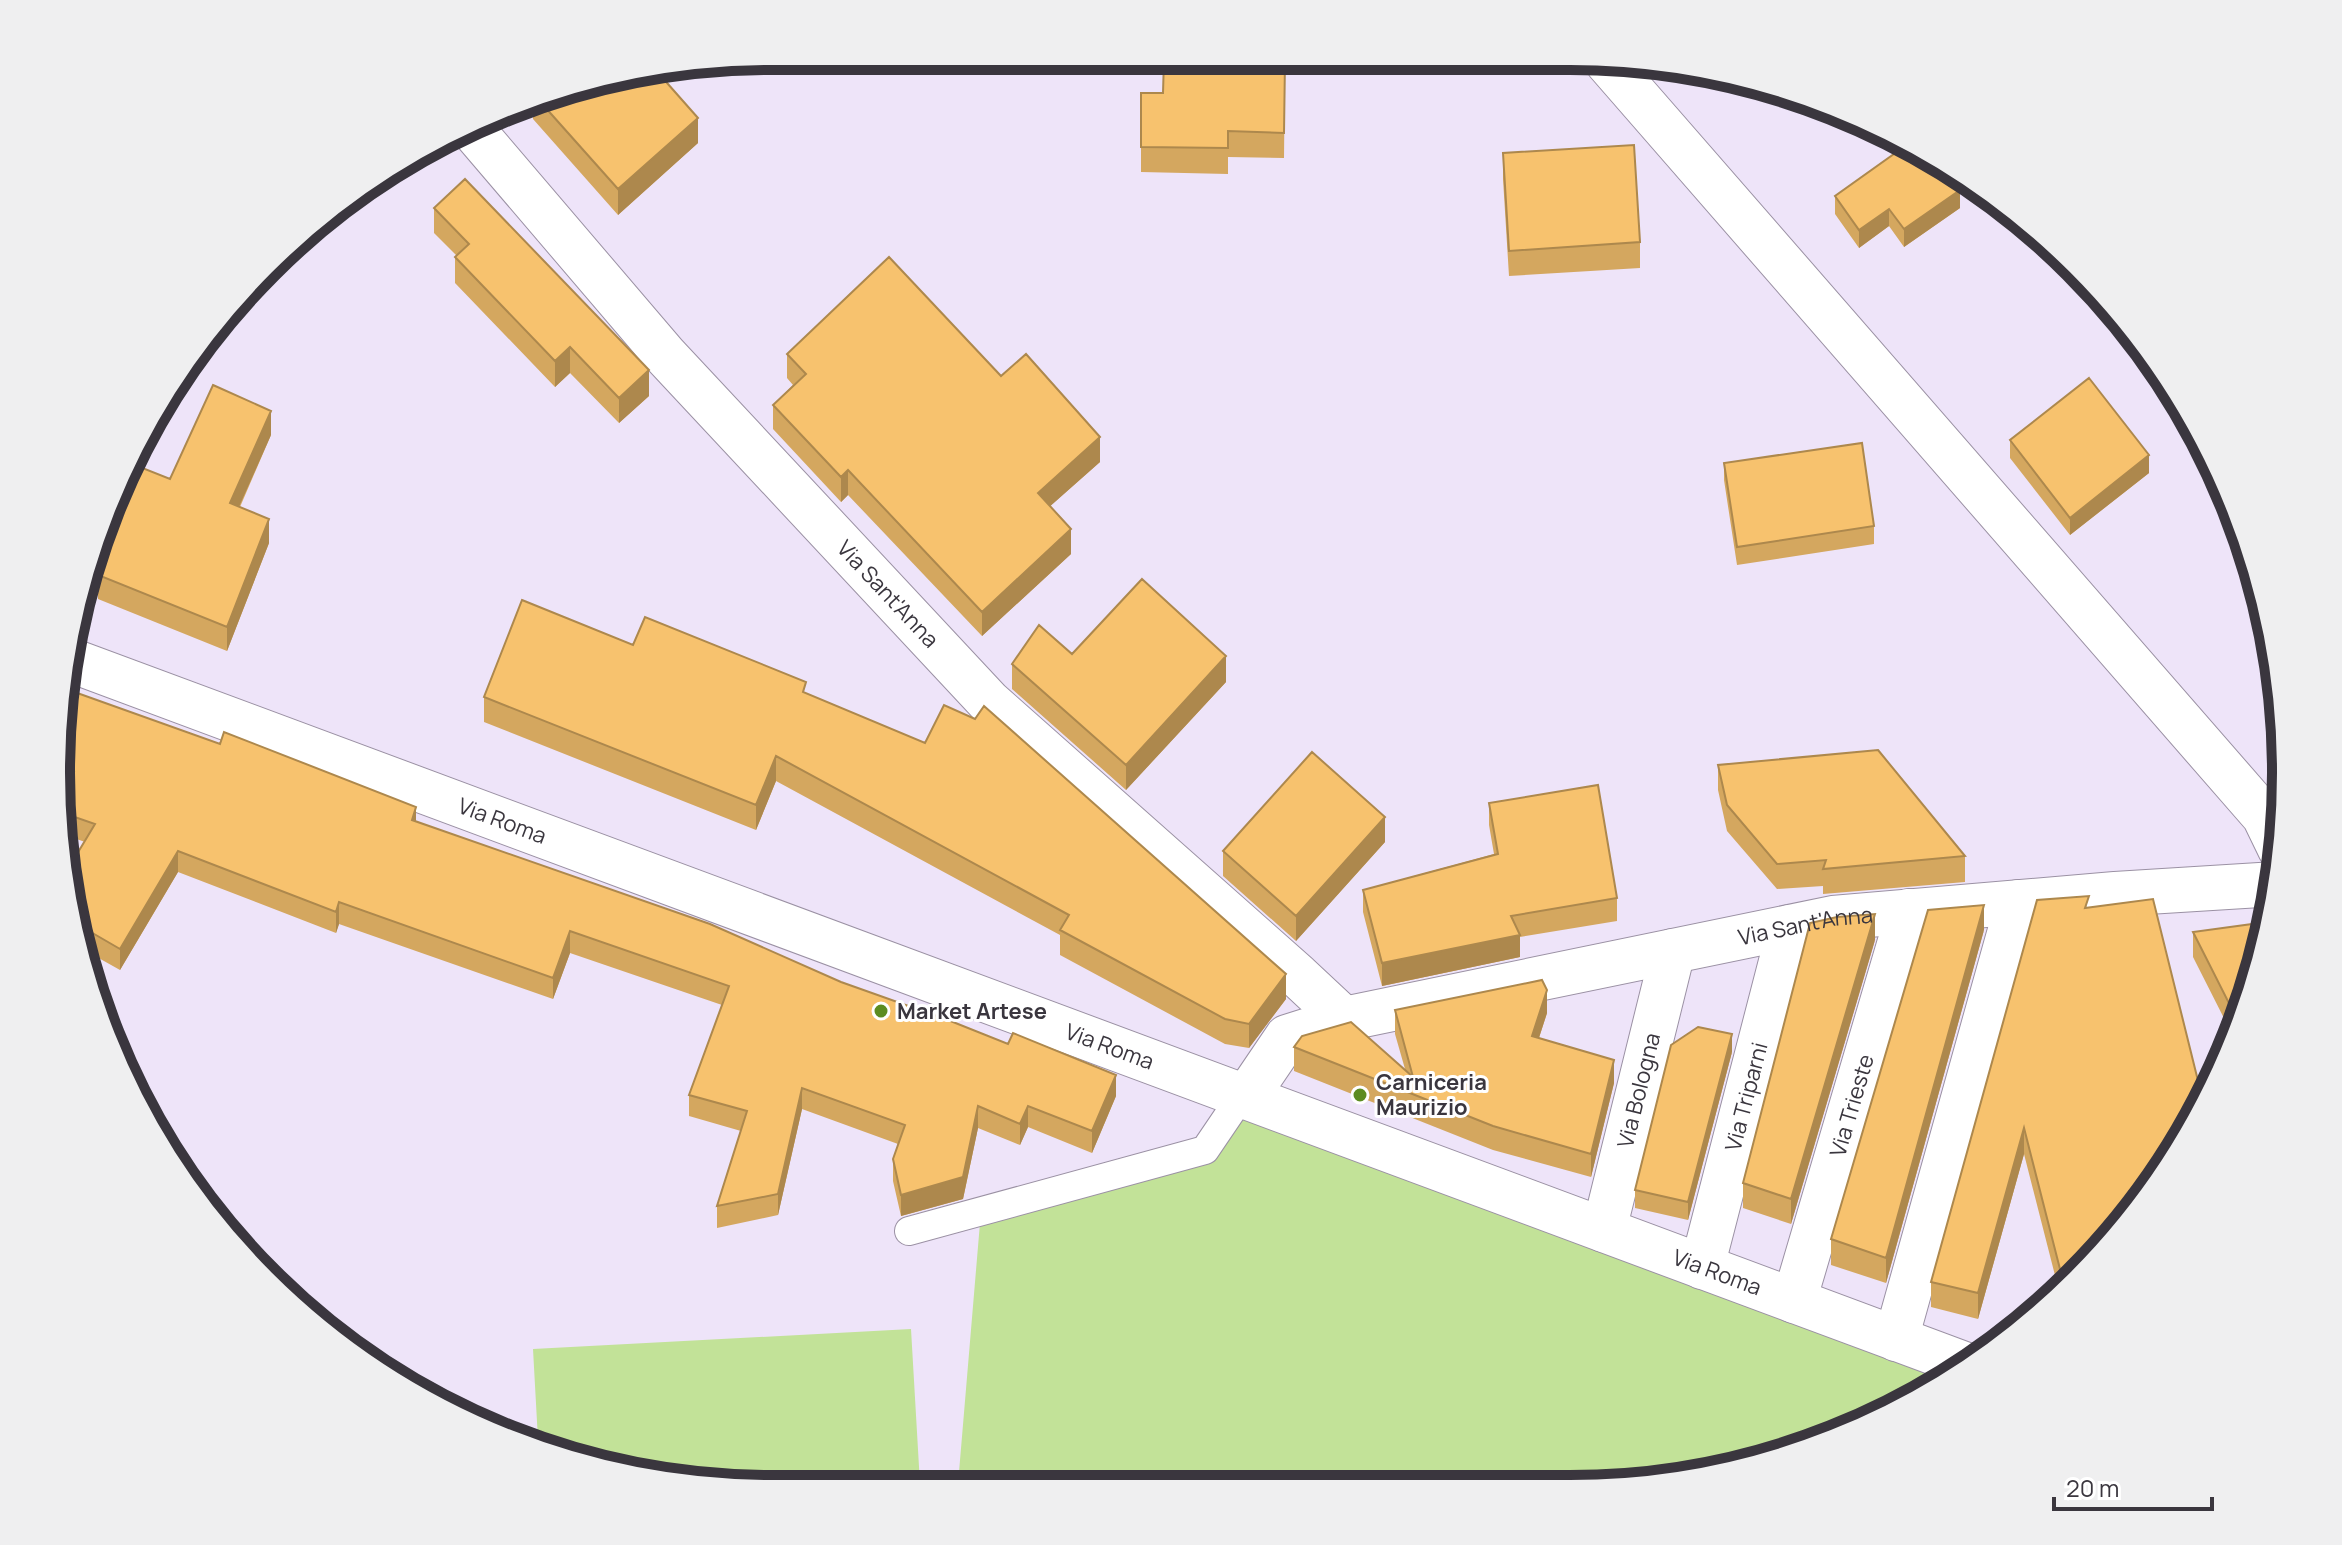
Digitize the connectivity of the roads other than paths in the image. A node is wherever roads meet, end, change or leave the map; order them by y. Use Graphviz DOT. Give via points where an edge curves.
graph roads {
  1 [pos="1616,72"];
  2 [pos="477,135"];
  3 [pos="79,663"];
  4 [pos="2269,827"];
  5 [pos="2263,885"];
  6 [pos="2018,902"];
  7 [pos="1909,911"];
  8 [pos="1790,927"];
  9 [pos="1673,951"];
  10 [pos="1344,1019"];
  11 [pos="1245,1095"];
  12 [pos="1604,1230"];
  13 [pos="909,1231"];
  14 [pos="1702,1267"];
  15 [pos="1794,1301"];
  16 [pos="1896,1339"];
  17 [pos="1955,1360"];
  1 -- 4 [label="street"];
  2 -- 10 [label="street, Via Sant'Anna" via="665,355 989,702"];
  3 -- 11 [label="street, Via Roma"];
  5 -- 6 [label="street, Via Sant'Anna"];
  6 -- 7 [label="street, Via Sant'Anna"];
  6 -- 16 [label="street"];
  7 -- 8 [label="street, Via Sant'Anna"];
  7 -- 15 [label="street, Via Trieste"];
  8 -- 9 [label="street, Via Sant'Anna"];
  8 -- 14 [label="street, Via Triparni"];
  9 -- 10 [label="street, Via Sant'Anna"];
  9 -- 12 [label="street, Via Bologna"];
  10 -- 11 [label="street, Via Sant'Anna" via="1287,1037"];
  11 -- 12 [label="street, Via Roma"];
  11 -- 13 [label="lane" via="1205,1150"];
  12 -- 14 [label="street, Via Roma"];
  14 -- 15 [label="street, Via Roma"];
  15 -- 16 [label="street, Via Roma"];
  16 -- 17 [label="street, Via Roma"];
}
